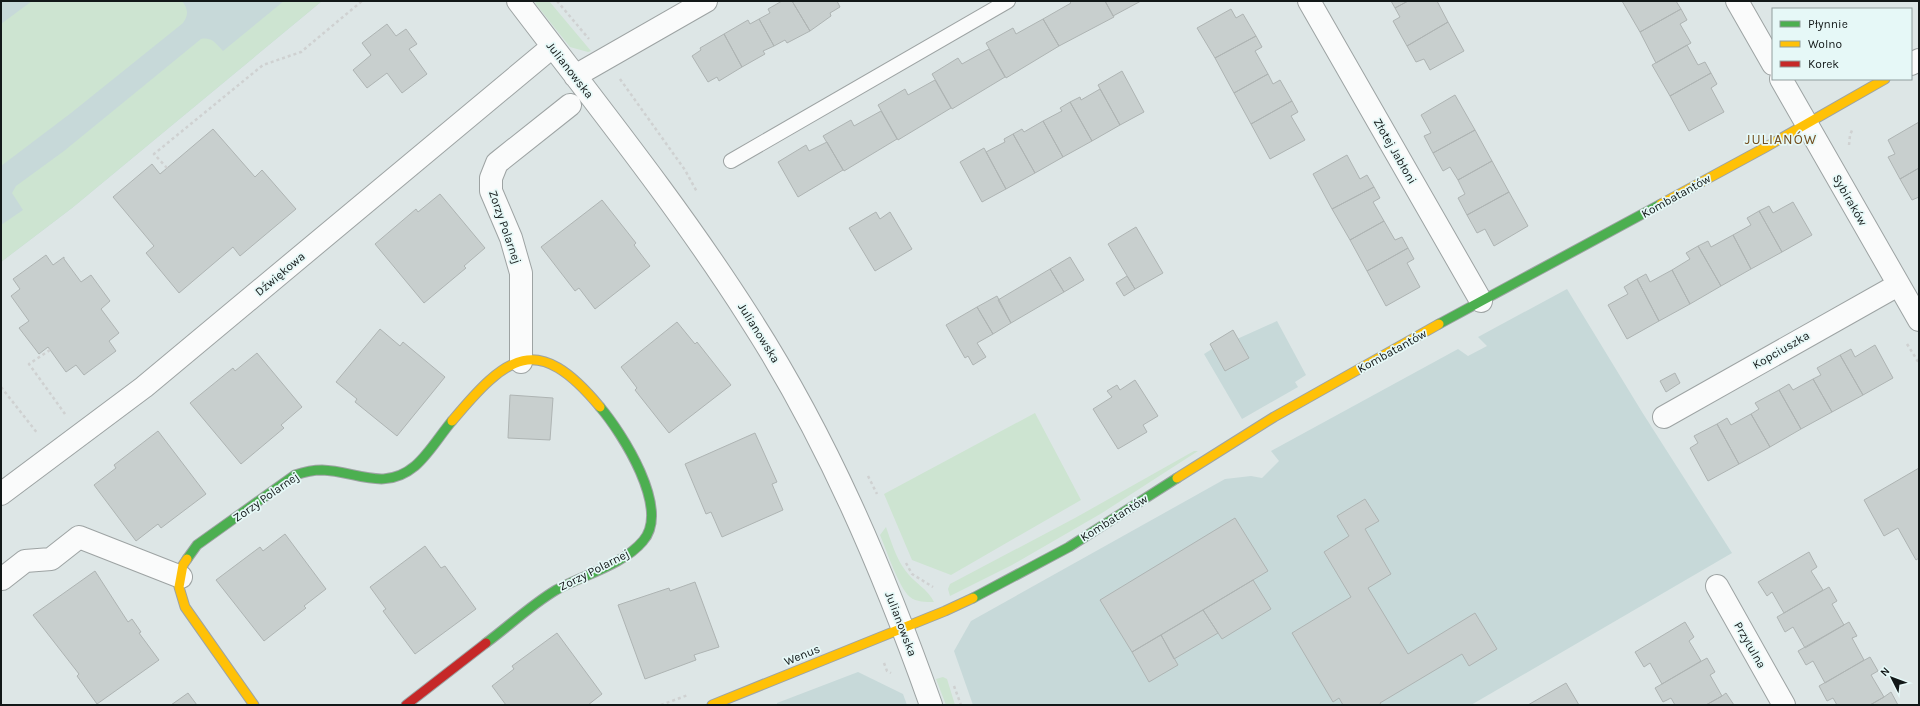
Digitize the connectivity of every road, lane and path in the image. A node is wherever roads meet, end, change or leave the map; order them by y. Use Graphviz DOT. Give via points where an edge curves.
graph roads {
  1 [pos="362,1"];
  2 [pos="518,1"];
  3 [pos="706,1"];
  4 [pos="1008,1"];
  5 [pos="1308,1"];
  6 [pos="1737,1"];
  7 [pos="552,47"];
  8 [pos="1772,62"];
  9 [pos="575,76"];
  10 [pos="1782,80"];
  11 [pos="1883,80"];
  12 [pos="570,105"];
  13 [pos="1806,123"];
  14 [pos="731,161"];
  15 [pos="167,168"];
  16 [pos="1898,285"];
  17 [pos="1481,301"];
  18 [pos="1919,320"];
  19 [pos="50,350"];
  20 [pos="521,362"];
  21 [pos="1,387"];
  22 [pos="1664,417"];
  23 [pos="70,420"];
  24 [pos="42,440"];
  25 [pos="1,494"];
  26 [pos="181,577"];
  27 [pos="2,579"];
  28 [pos="1716,586"];
  29 [pos="902,628"];
  30 [pos="254,705"];
  31 [pos="406,705"];
  32 [pos="712,705"];
  33 [pos="931,705"];
  34 [pos="1784,705"];
  1 -- 15 [label="path" via="301,52 262,65 154,154"];
  2 -- 7 [label="street, Julianowska"];
  3 -- 9 [label="street"];
  4 -- 14 [label="lane"];
  5 -- 17 [label="street, Złotej Jabłoni"];
  6 -- 8 [label="street"];
  7 -- 9 [label="street, Julianowska"];
  7 -- 25 [label="street, Dźwiękowa" via="144,387"];
  9 -- 29 [label="street, Julianowska" via="696,236 750,318 831,461 886,584"];
  10 -- 13 [label="street, Sybiraków"];
  11 -- 13 [label="street, Kombatantów"];
  12 -- 20 [label="street, Zorzy Polarnej" via="497,163 491,178 490,191 511,238 521,273"];
  13 -- 16 [label="street, Sybiraków"];
  13 -- 17 [label="street, Kombatantów"];
  16 -- 18 [label="street, Sybiraków"];
  16 -- 22 [label="street, Kopciuszka"];
  17 -- 29 [label="street, Kombatantów" via="1274,417 1069,546 993,588"];
  19 -- 23 [label="path" via="28,364"];
  20 -- 26 [label="street, Zorzy Polarnej" via="509,364 488,380 417,464 405,473 392,478 378,479 335,471 306,470 197,545 183,565"];
  20 -- 31 [label="street, Zorzy Polarnej" via="533,360 551,363 565,371 593,398 612,423 632,456 650,500 652,522 649,534 641,545 628,554 555,590"];
  21 -- 24 [label="path"];
  26 -- 27 [label="street" via="79,537 51,559 25,561"];
  26 -- 30 [label="street, Zorzy Polarnej" via="179,587 185,607"];
  28 -- 34 [label="street, Przytulna"];
  29 -- 32 [label="street, Wenus"];
  29 -- 33 [label="street, Julianowska"];
}
